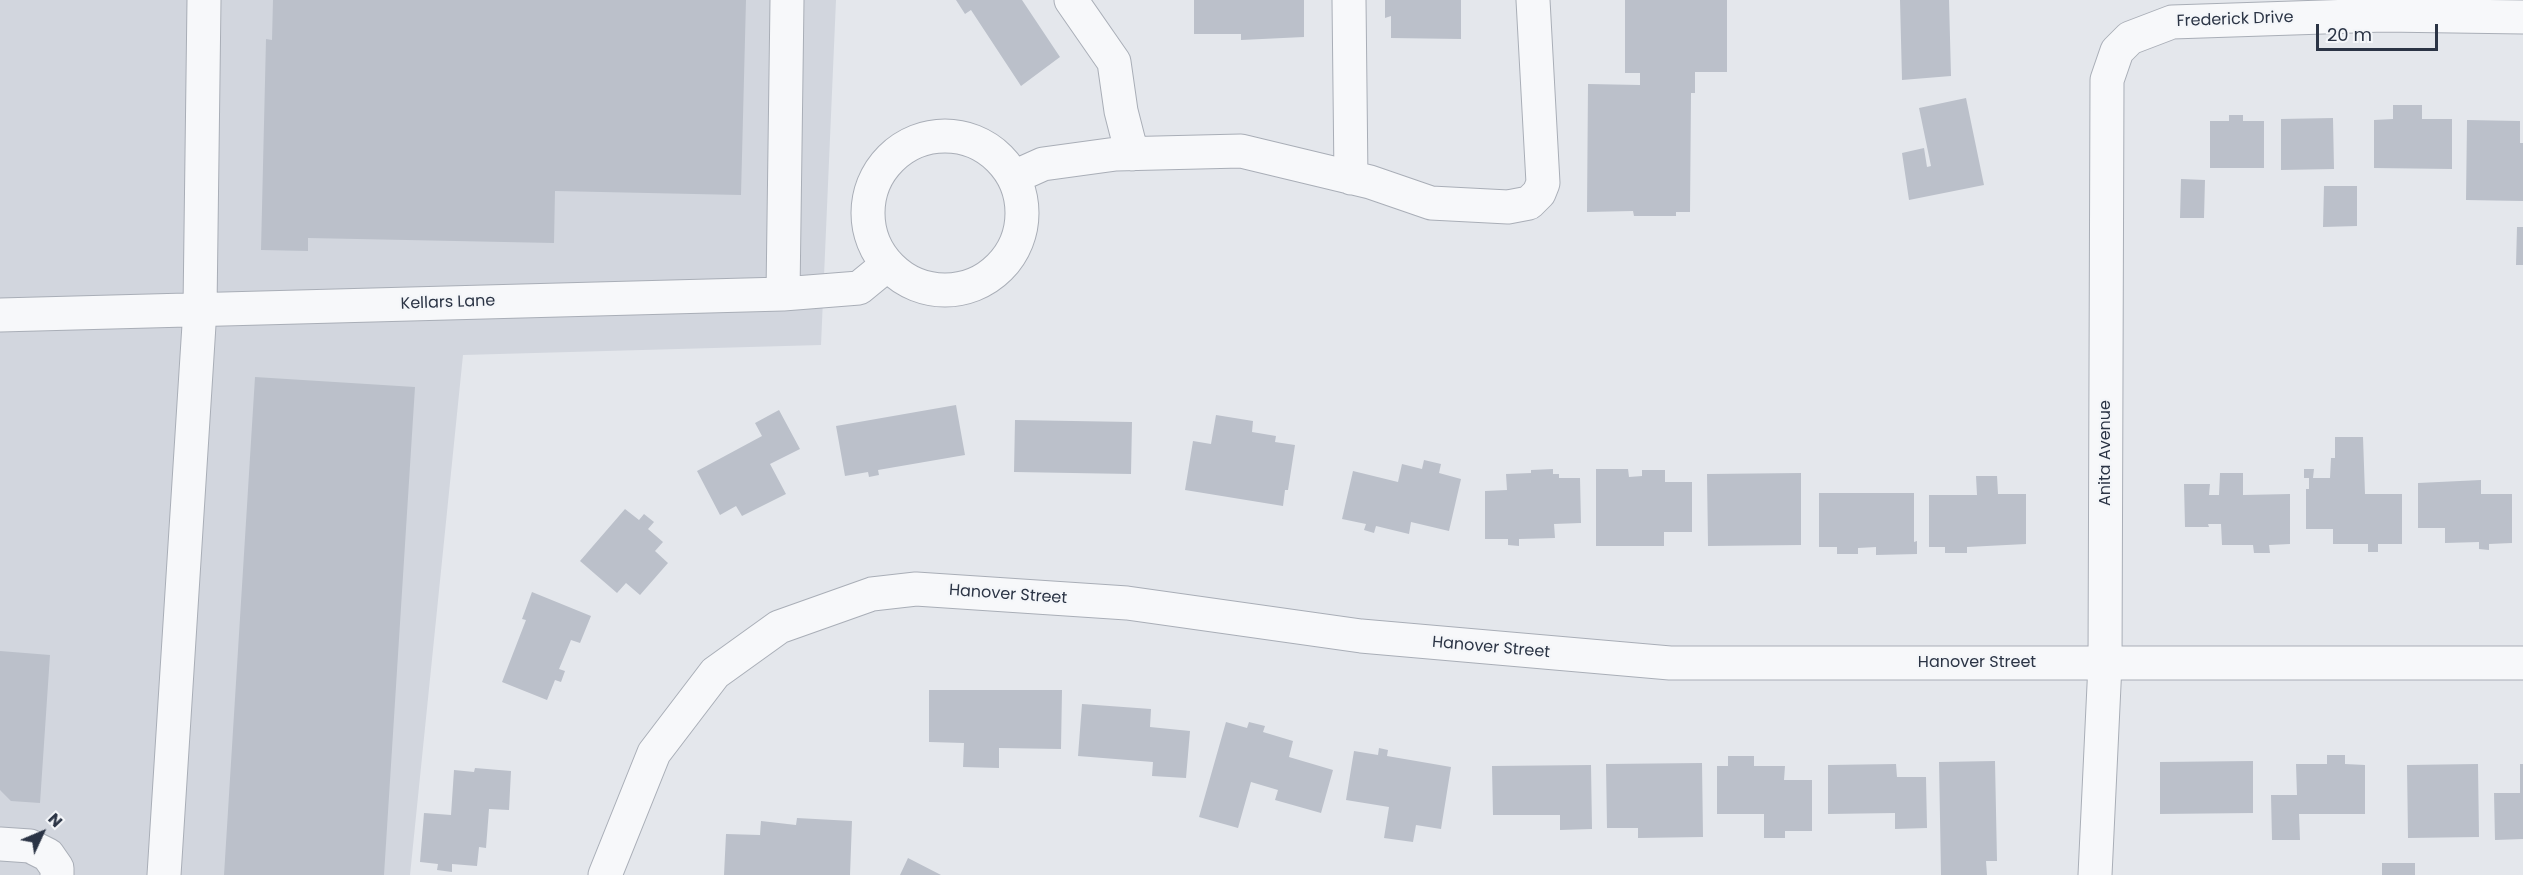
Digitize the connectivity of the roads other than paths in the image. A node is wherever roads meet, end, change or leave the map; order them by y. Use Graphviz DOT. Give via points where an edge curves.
graph roads {
  1 [pos="204,0"];
  2 [pos="787,0"];
  3 [pos="1071,0"];
  4 [pos="1349,0"];
  5 [pos="1533,0"];
  6 [pos="2523,17"];
  7 [pos="2130,38"];
  8 [pos="1132,153"];
  9 [pos="1014,177"];
  10 [pos="1351,178"];
  11 [pos="887,265"];
  12 [pos="783,294"];
  13 [pos="200,309"];
  14 [pos="0,315"];
  15 [pos="2105,663"];
  16 [pos="2523,663"];
  17 [pos="0,844"];
  18 [pos="57,875"];
  19 [pos="164,875"];
  20 [pos="605,875"];
  21 [pos="2095,875"];
  1 -- 13 [label="street"];
  2 -- 12 [label="street"];
  3 -- 8 [label="street" via="1114,62"];
  4 -- 10 [label="street"];
  5 -- 10 [label="street" via="1543,183 1529,203 1508,207 1431,203"];
  6 -- 7 [label="street, Frederick Drive" via="2384,15 2172,22"];
  7 -- 15 [label="street, Anita Avenue" via="2117,51 2107,80"];
  8 -- 9 [label="street" via="1043,164"];
  8 -- 10 [label="street" via="1241,151"];
  9 -- 11 [label="street" via="1022,200 1022,225 1014,249 999,269 979,283 955,290 930,290"];
  9 -- 11 [label="street" via="998,157 978,143 952,136 926,138 902,149 883,167 872,190 868,216 873,242"];
  11 -- 12 [label="street, Kellars Lane" via="859,288"];
  12 -- 13 [label="street, Kellars Lane"];
  13 -- 14 [label="street, Kellars Lane"];
  13 -- 19 [label="street"];
  15 -- 16 [label="street, Hanover Street"];
  15 -- 20 [label="street, Hanover Street" via="1670,663 1361,636 1126,603 916,589 872,594 778,627 715,673 654,753"];
  15 -- 21 [label="street, Anita Avenue"];
  17 -- 18 [label="street" via="30,846 48,855"];
}
